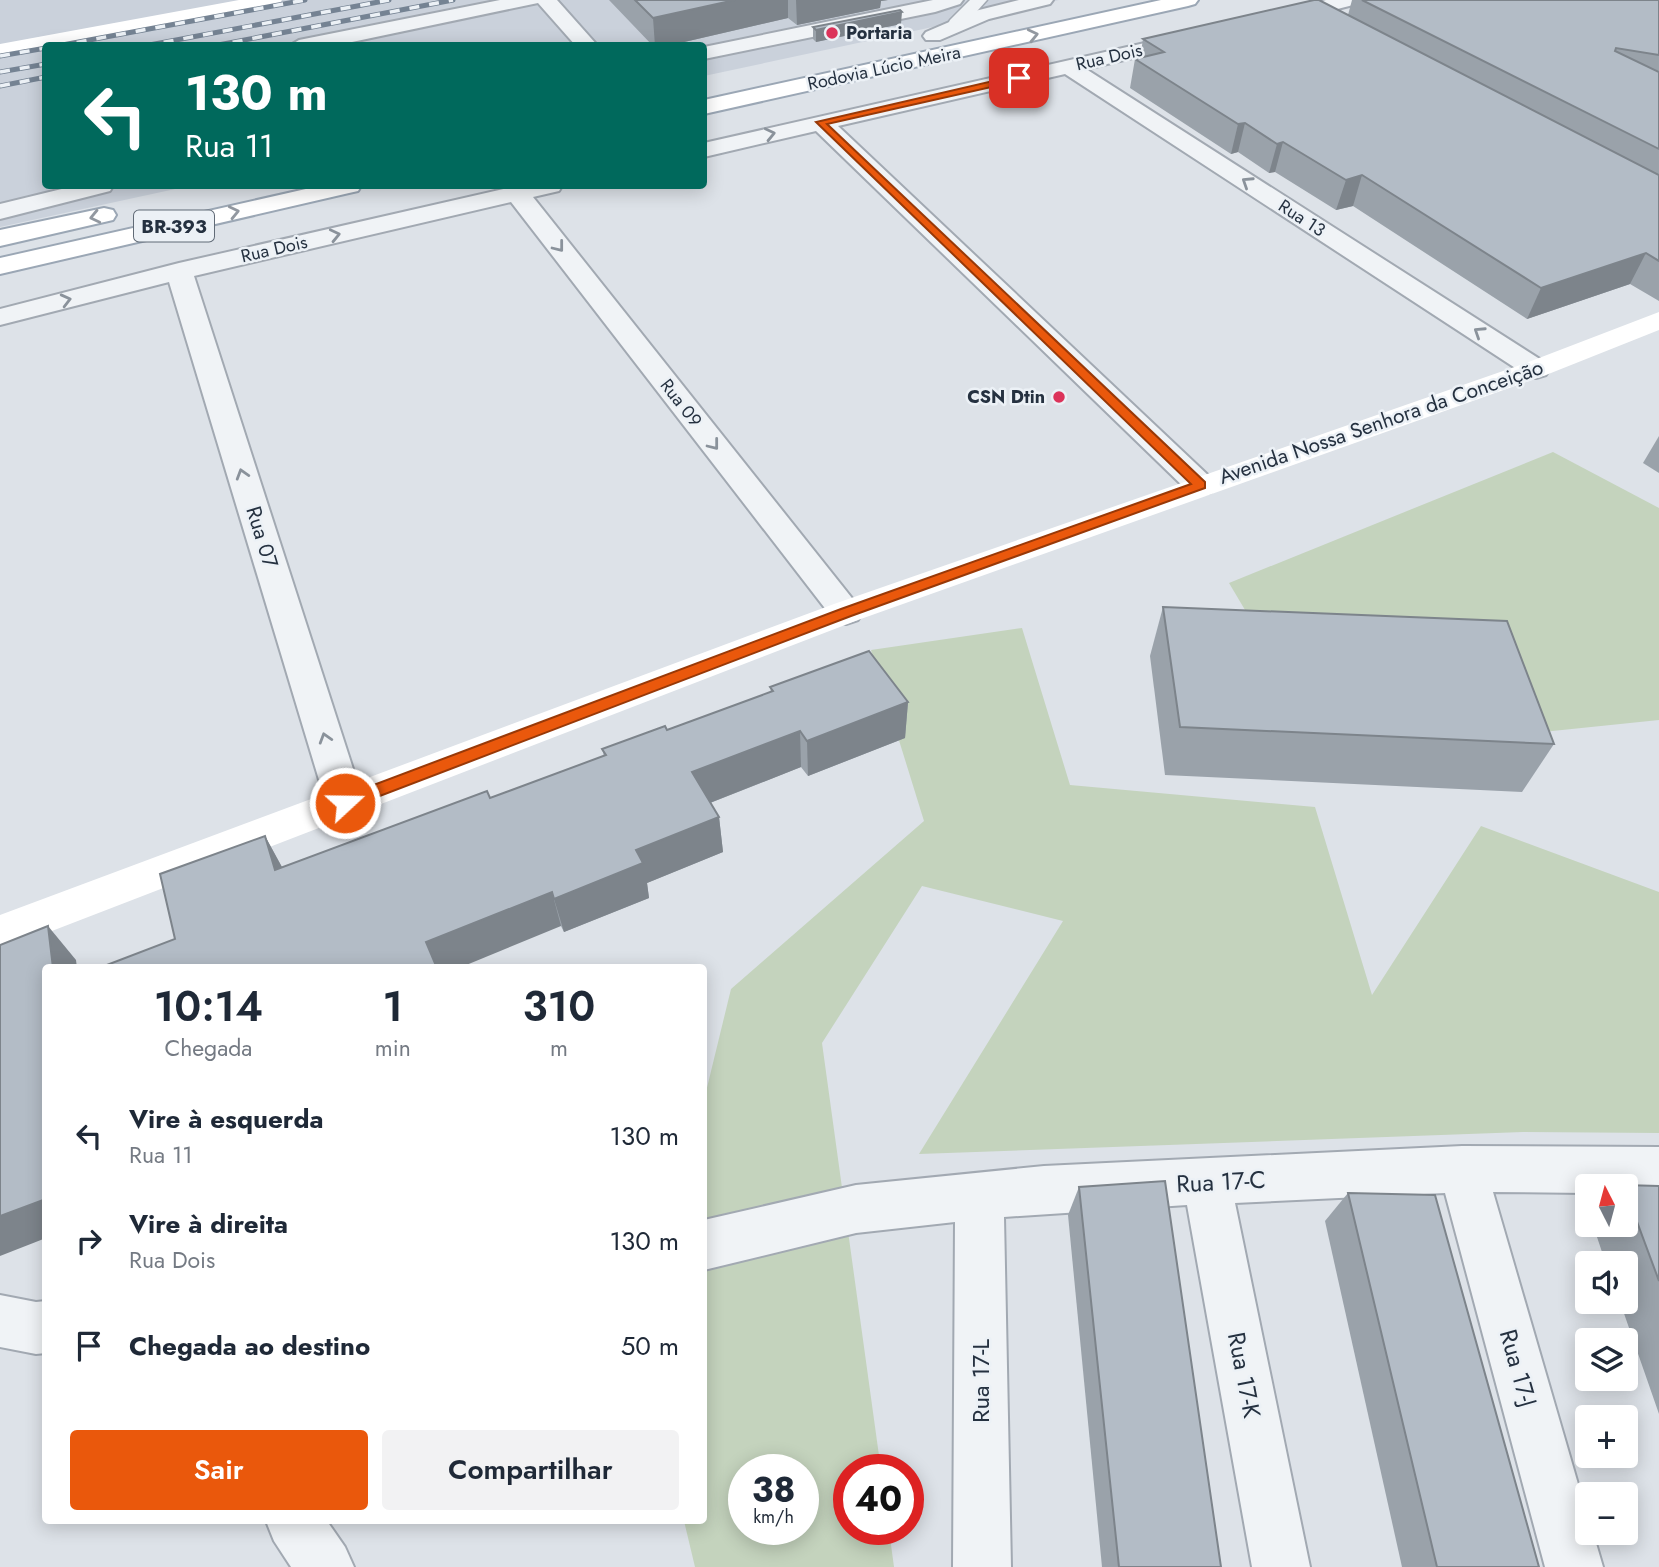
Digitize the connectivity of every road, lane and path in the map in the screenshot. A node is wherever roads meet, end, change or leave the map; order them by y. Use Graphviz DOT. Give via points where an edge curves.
graph roads {
  1 [pos="272,0"];
  2 [pos="530,0"];
  3 [pos="546,0"];
  4 [pos="1043,0"];
  5 [pos="1101,0"];
  6 [pos="1188,0"];
  7 [pos="1350,0"];
  8 [pos="959,9"];
  9 [pos="1303,12"];
  10 [pos="1264,21"];
  11 [pos="1327,25"];
  12 [pos="1212,33"];
  13 [pos="933,36"];
  14 [pos="906,41"];
  15 [pos="42,42"];
  16 [pos="44,42"];
  17 [pos="319,42"];
  18 [pos="584,42"];
  19 [pos="0,50"];
  20 [pos="707,52"];
  21 [pos="1069,67"];
  22 [pos="707,106"];
  23 [pos="820,122"];
  24 [pos="707,149"];
  25 [pos="89,189"];
  26 [pos="336,189"];
  27 [pos="536,189"];
  28 [pos="517,193"];
  29 [pos="125,210"];
  30 [pos="0,212"];
  31 [pos="0,238"];
  32 [pos="0,266"];
  33 [pos="179,271"];
  34 [pos="0,317"];
  35 [pos="1659,320"];
  36 [pos="1536,369"];
  37 [pos="1200,485"];
  38 [pos="846,612"];
  39 [pos="345,803"];
  40 [pos="0,933"];
  41 [pos="1462,1169"];
  42 [pos="1659,1170"];
  43 [pos="1207,1183"];
  44 [pos="979,1196"];
  45 [pos="707,1244"];
  46 [pos="296,1524"];
  47 [pos="325,1567"];
  48 [pos="982,1567"];
  49 [pos="1282,1567"];
  50 [pos="1574,1567"];
  1 -- 16 [label="street"];
  2 -- 17 [label="street"];
  3 -- 18 [label="street"];
  4 -- 8 [label="street"];
  5 -- 13 [label="street, Rodovia Lúcio Meira"];
  22 -- 6 [label="street, Rodovia Lúcio Meira, one-way"];
  7 -- 9 [label="street"];
  8 -- 13 [label="street"];
  8 -- 20 [label="street"];
  9 -- 10 [label="street"];
  9 -- 11 [label="street"];
  12 -- 21 [label="street, Rua Dois"];
  13 -- 14 [label="street, Rodovia Lúcio Meira"];
  15 -- 19 [label="street"];
  21 -- 23 [label="street, Rua Dois"];
  36 -- 21 [label="street, Rua 13, one-way"];
  24 -- 23 [label="street, Rua Dois, one-way"];
  23 -- 37 [label="street"];
  25 -- 30 [label="street"];
  32 -- 26 [label="street, BR-393, one-way"];
  27 -- 28 [label="street, Rua Dois"];
  33 -- 28 [label="street, Rua Dois, one-way"];
  28 -- 38 [label="street, Rua 09, one-way"];
  29 -- 31 [label="street, BR-393, one-way"];
  34 -- 33 [label="street, Rua Dois, one-way"];
  39 -- 33 [label="street, Rua 07, one-way"];
  35 -- 36 [label="street, Avenida Nossa Senhora da Conceição"];
  36 -- 37 [label="street, Avenida Nossa Senhora da Conceição"];
  37 -- 38 [label="street, Avenida Nossa Senhora da Conceição"];
  38 -- 39 [label="street, Avenida Nossa Senhora da Conceição"];
  39 -- 40 [label="street, Avenida Nossa Senhora da Conceição"];
  41 -- 42 [label="street, Rua 17-C"];
  41 -- 43 [label="street, Rua 17-C"];
  41 -- 50 [label="street, Rua 17-J"];
  43 -- 44 [label="street, Rua 17-C"];
  43 -- 49 [label="street, Rua 17-K"];
  44 -- 45 [label="street, Rua 17-C" via="856,1209"];
  44 -- 48 [label="street, Rua 17-L"];
  46 -- 47 [label="street"];
}
